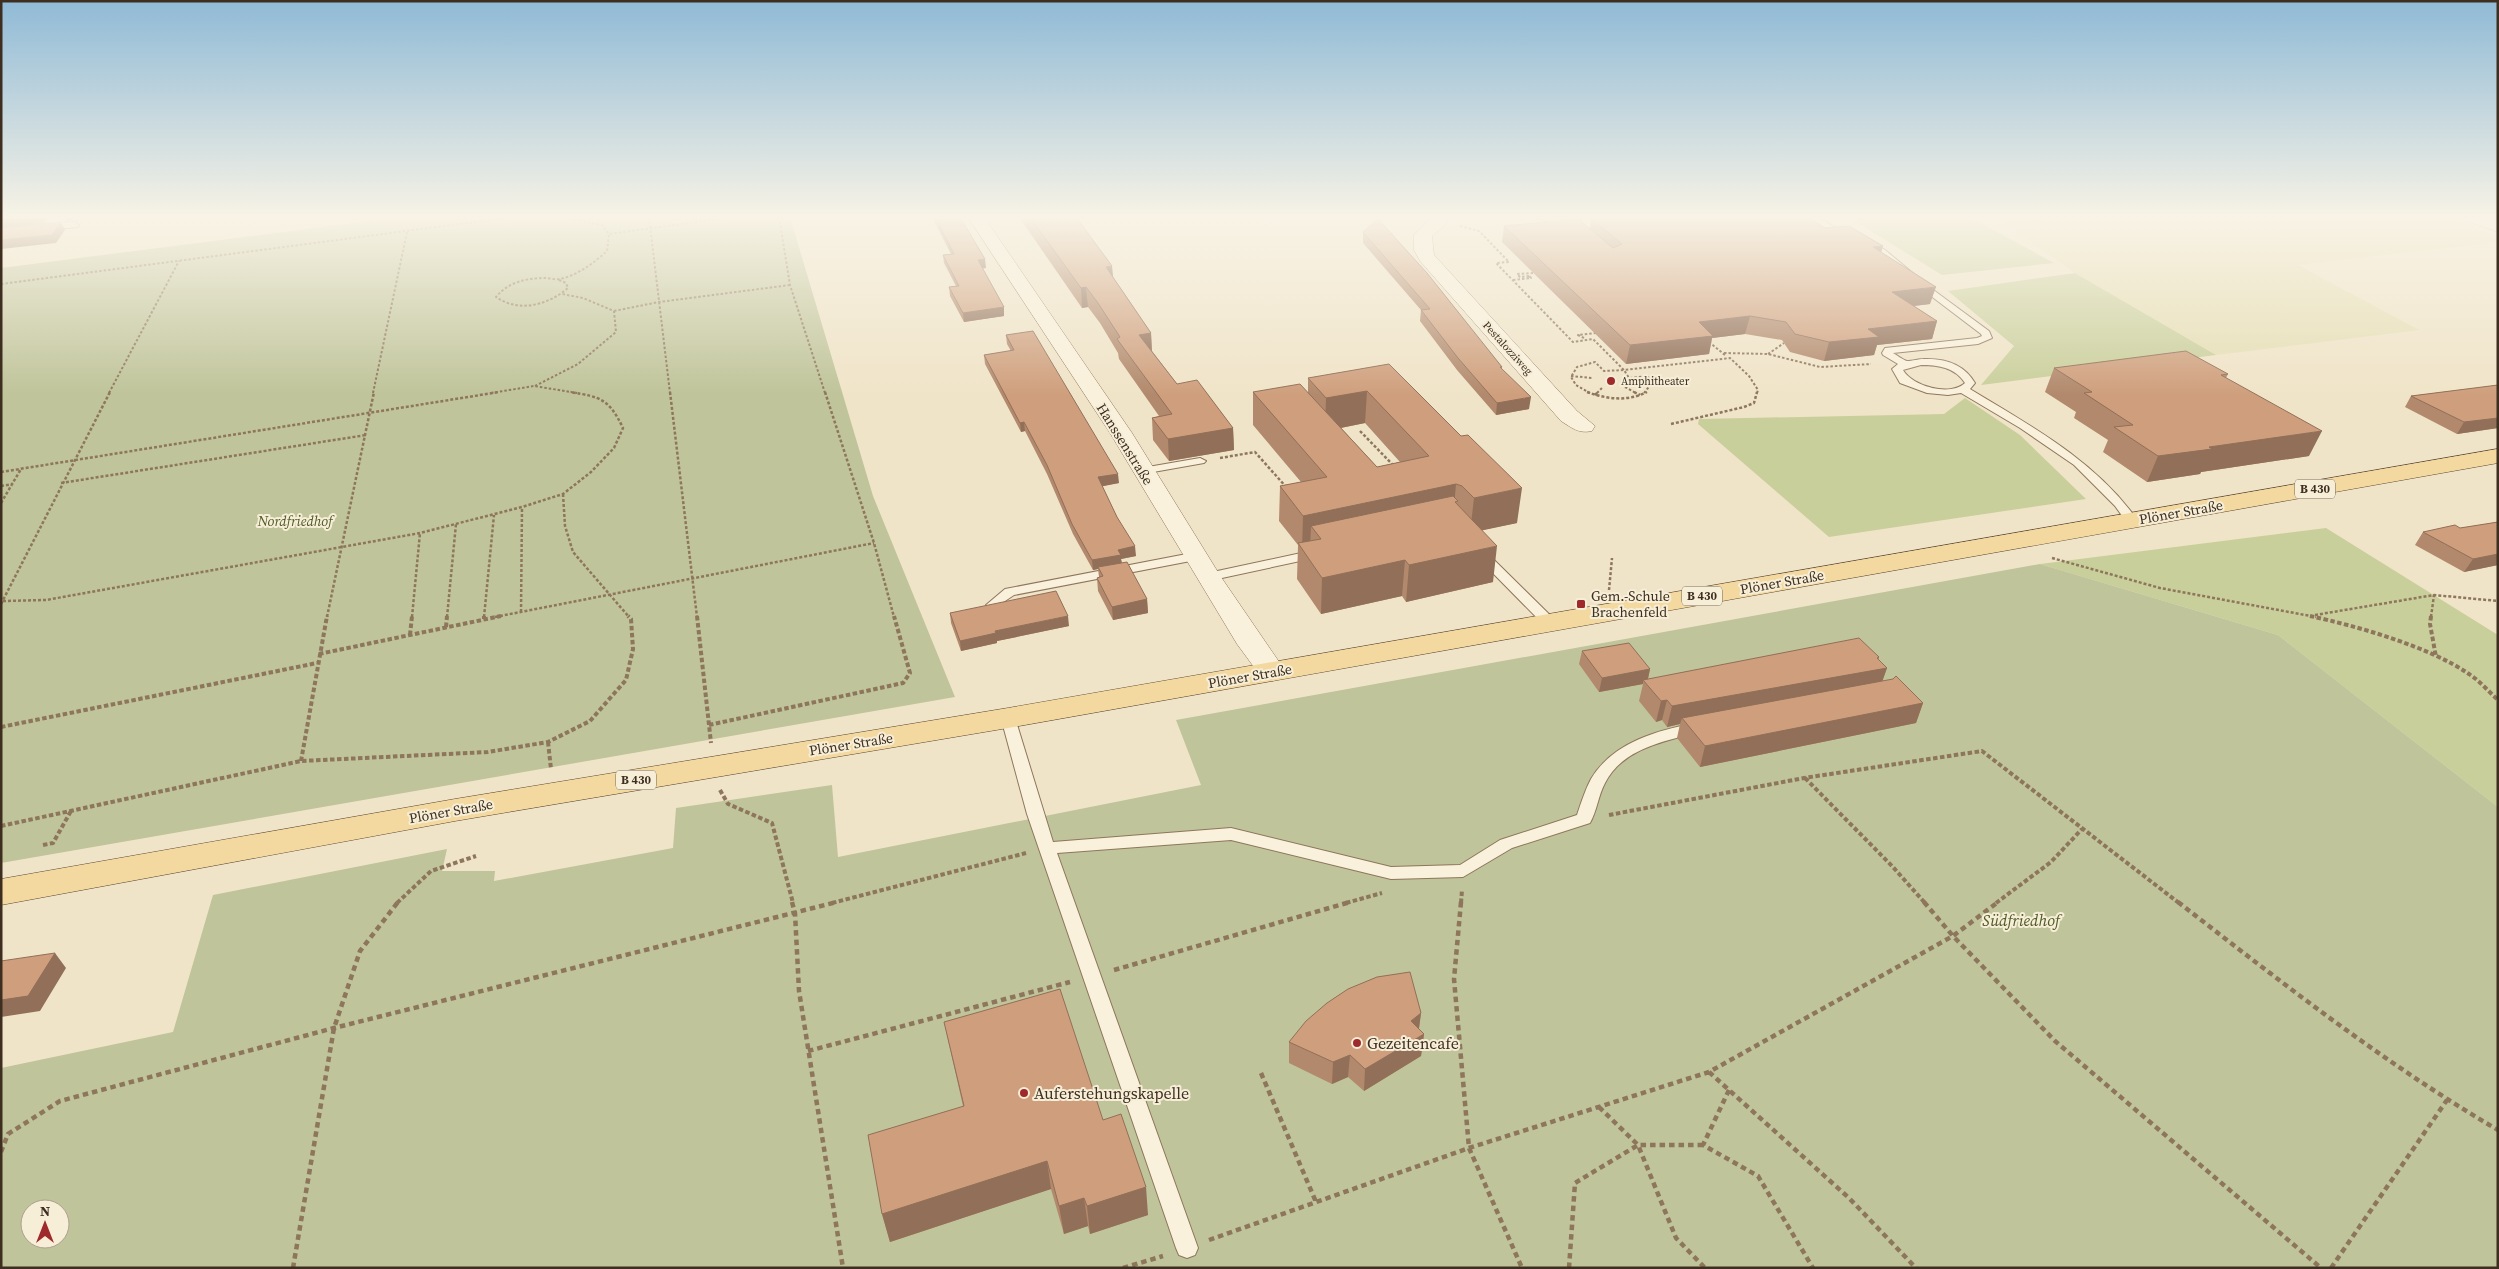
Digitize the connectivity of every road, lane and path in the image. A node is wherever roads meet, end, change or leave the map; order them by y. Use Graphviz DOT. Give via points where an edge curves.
graph roads {
  1 [pos="59,276"];
  2 [pos="170,276"];
  3 [pos="397,276"];
  4 [pos="567,276"];
  5 [pos="656,276"];
  6 [pos="789,276"];
  7 [pos="1016,276"];
  8 [pos="1443,276"];
  9 [pos="1508,276"];
  10 [pos="1529,276"];
  11 [pos="1913,276"];
  12 [pos="559,280"];
  13 [pos="1512,280"];
  14 [pos="1,284"];
  15 [pos="790,285"];
  16 [pos="562,294"];
  17 [pos="659,302"];
  18 [pos="614,311"];
  19 [pos="1596,333"];
  20 [pos="1593,339"];
  21 [pos="1704,339"];
  22 [pos="1784,343"];
  23 [pos="1724,354"];
  24 [pos="1768,354"];
  25 [pos="1730,358"];
  26 [pos="1904,363"];
  27 [pos="1624,370"];
  28 [pos="1571,376"];
  29 [pos="1592,378"];
  30 [pos="534,386"];
  31 [pos="1603,387"];
  32 [pos="1625,387"];
  33 [pos="1963,390"];
  34 [pos="1595,395"];
  35 [pos="1641,395"];
  36 [pos="371,412"];
  37 [pos="1671,424"];
  38 [pos="1584,426"];
  39 [pos="1360,431"];
  40 [pos="366,434"];
  41 [pos="2498,456"];
  42 [pos="74,459"];
  43 [pos="1200,461"];
  44 [pos="22,468"];
  45 [pos="1399,470"];
  46 [pos="1142,471"];
  47 [pos="1,472"];
  48 [pos="61,483"];
  49 [pos="13,484"];
  50 [pos="1,486"];
  51 [pos="1291,493"];
  52 [pos="563,494"];
  53 [pos="1,503"];
  54 [pos="522,507"];
  55 [pos="494,515"];
  56 [pos="2132,520"];
  57 [pos="456,524"];
  58 [pos="420,533"];
  59 [pos="2022,540"];
  60 [pos="874,544"];
  61 [pos="1472,545"];
  62 [pos="342,546"];
  63 [pos="1331,551"];
  64 [pos="1197,556"];
  65 [pos="1612,558"];
  66 [pos="1208,577"];
  67 [pos="694,580"];
  68 [pos="1609,591"];
  69 [pos="610,593"];
  70 [pos="2434,595"];
  71 [pos="2498,601"];
  72 [pos="2,603"];
  73 [pos="993,605"];
  74 [pos="521,612"];
  75 [pos="2312,616"];
  76 [pos="484,619"];
  77 [pos="1550,623"];
  78 [pos="446,627"];
  79 [pos="410,635"];
  80 [pos="319,654"];
  81 [pos="2436,657"];
  82 [pos="317,663"];
  83 [pos="1272,672"];
  84 [pos="2498,700"];
  85 [pos="1008,718"];
  86 [pos="709,725"];
  87 [pos="1713,725"];
  88 [pos="1,727"];
  89 [pos="301,761"];
  90 [pos="707,767"];
  91 [pos="1804,778"];
  92 [pos="71,811"];
  93 [pos="1584,819"];
  94 [pos="1,826"];
  95 [pos="2082,829"];
  96 [pos="43,845"];
  97 [pos="1048,848"];
  98 [pos="476,856"];
  99 [pos="1463,871"];
  100 [pos="1,892"];
  101 [pos="795,913"];
  102 [pos="1953,936"];
  103 [pos="334,1028"];
  104 [pos="1709,1072"];
  105 [pos="1261,1073"];
  106 [pos="1729,1090"];
  107 [pos="2447,1100"];
  108 [pos="1599,1107"];
  109 [pos="2498,1130"];
  110 [pos="1638,1145"];
  111 [pos="1703,1145"];
  112 [pos="1469,1148"];
  113 [pos="1,1152"];
  114 [pos="1316,1202"];
  115 [pos="1187,1248"];
  116 [pos="293,1268"];
  117 [pos="843,1268"];
  118 [pos="1123,1268"];
  119 [pos="1522,1268"];
  120 [pos="1570,1268"];
  121 [pos="1705,1268"];
  122 [pos="1813,1268"];
  123 [pos="1916,1268"];
  124 [pos="2321,1268"];
  125 [pos="2330,1268"];
  1 -- 14 [label="path"];
  2 -- 42 [label="path"];
  3 -- 36 [label="path"];
  4 -- 12 [label="path"];
  5 -- 17 [label="path"];
  6 -- 15 [label="path"];
  7 -- 46 [label="street, Hanssenstraße" via="1121,433"];
  8 -- 38 [label="street, Pestalozziweg" via="1569,416"];
  9 -- 13 [label="path"];
  10 -- 13 [label="path" via="1532,278"];
  11 -- 26 [label="lane" via="1987,338 1889,350 1887,353"];
  12 -- 16 [label="path" via="568,288"];
  12 -- 16 [label="path" via="527,280 500,291 496,297 501,302 514,305 531,304"];
  13 -- 20 [label="path" via="1573,342"];
  15 -- 17 [label="path"];
  15 -- 60 [label="path"];
  16 -- 18 [label="path" via="583,298"];
  17 -- 18 [label="path"];
  17 -- 67 [label="path"];
  18 -- 30 [label="path" via="616,332 596,351 574,368"];
  19 -- 20 [label="path" via="1578,335 1581,339"];
  20 -- 27 [label="path"];
  21 -- 23 [label="path"];
  22 -- 24 [label="path"];
  23 -- 24 [label="path"];
  23 -- 25 [label="path"];
  24 -- 26 [label="path" via="1820,367"];
  25 -- 27 [label="path"];
  25 -- 37 [label="path" via="1758,390 1754,403 1736,411"];
  26 -- 33 [label="lane" via="1941,364 1963,372 1970,382"];
  26 -- 33 [label="lane" via="1897,369 1904,381 1926,390"];
  27 -- 28 [label="path" via="1604,371 1595,362 1577,367"];
  27 -- 35 [label="path" via="1629,378 1647,375 1651,386"];
  28 -- 29 [label="path"];
  28 -- 34 [label="path" via="1578,387"];
  30 -- 36 [label="path"];
  30 -- 52 [label="path" via="596,396 613,408 623,428 614,448"];
  31 -- 34 [label="path"];
  32 -- 35 [label="path"];
  33 -- 56 [label="lane" via="2078,463"];
  34 -- 35 [label="path" via="1612,398"];
  36 -- 40 [label="path"];
  36 -- 42 [label="path"];
  39 -- 45 [label="path"];
  40 -- 48 [label="path"];
  40 -- 62 [label="path"];
  41 -- 56 [label="main road, Plöner Straße / B 430"];
  42 -- 44 [label="path"];
  42 -- 48 [label="path"];
  43 -- 46 [label="lane"];
  43 -- 51 [label="path" via="1255,452"];
  44 -- 47 [label="path"];
  44 -- 49 [label="path"];
  46 -- 64 [label="street, Hanssenstraße"];
  48 -- 72 [label="path"];
  49 -- 50 [label="path"];
  49 -- 53 [label="path"];
  52 -- 54 [label="path"];
  52 -- 69 [label="path" via="565,526 572,552"];
  54 -- 55 [label="path"];
  54 -- 74 [label="path"];
  55 -- 57 [label="path"];
  55 -- 76 [label="path"];
  56 -- 59 [label="main road, Plöner Straße / B 430"];
  57 -- 58 [label="path"];
  57 -- 78 [label="path"];
  58 -- 62 [label="path"];
  58 -- 79 [label="path"];
  59 -- 75 [label="path" via="2051,558 2160,588"];
  59 -- 77 [label="main road, Plöner Straße / B 430"];
  60 -- 67 [label="path"];
  60 -- 86 [label="path" via="910,673 903,683"];
  61 -- 77 [label="lane"];
  62 -- 72 [label="path" via="46,600"];
  62 -- 80 [label="path"];
  63 -- 66 [label="lane"];
  64 -- 66 [label="street, Hanssenstraße"];
  64 -- 73 [label="lane" via="1010,592"];
  65 -- 68 [label="path"];
  66 -- 83 [label="street, Hanssenstraße"];
  67 -- 69 [label="path"];
  67 -- 86 [label="path"];
  69 -- 74 [label="path"];
  69 -- 89 [label="path" via="631,618 633,649 626,680 590,721 548,742 488,752"];
  70 -- 71 [label="path"];
  70 -- 75 [label="path"];
  70 -- 81 [label="path" via="2430,624"];
  74 -- 76 [label="path"];
  75 -- 81 [label="path" via="2377,633"];
  76 -- 78 [label="path"];
  77 -- 83 [label="main road, Plöner Straße / B 430"];
  78 -- 79 [label="path"];
  79 -- 80 [label="path"];
  80 -- 82 [label="path"];
  81 -- 84 [label="path" via="2469,674"];
  82 -- 88 [label="path"];
  82 -- 89 [label="path"];
  83 -- 85 [label="main road, Plöner Straße / B 430"];
  85 -- 90 [label="main road, Plöner Straße / B 430"];
  85 -- 97 [label="lane" via="1025,783"];
  86 -- 90 [label="path" via="711,741"];
  87 -- 93 [label="lane" via="1664,734 1626,751 1601,776"];
  89 -- 92 [label="path"];
  90 -- 100 [label="main road, Plöner Straße / B 430"];
  90 -- 101 [label="path" via="728,804 772,823"];
  91 -- 93 [label="path"];
  91 -- 95 [label="path" via="1982,751"];
  91 -- 102 [label="path" via="1892,866"];
  92 -- 94 [label="path"];
  92 -- 96 [label="path" via="53,843"];
  93 -- 99 [label="lane" via="1506,844"];
  95 -- 102 [label="path" via="2051,862"];
  95 -- 107 [label="path" via="2268,972"];
  97 -- 99 [label="lane" via="1231,834 1391,873"];
  97 -- 101 [label="path"];
  97 -- 115 [label="lane"];
  98 -- 103 [label="path" via="431,871 392,908 360,951"];
  99 -- 112 [label="path" via="1454,979"];
  101 -- 103 [label="path"];
  101 -- 117 [label="path" via="798,991"];
  102 -- 104 [label="path"];
  102 -- 124 [label="path" via="2055,1041"];
  103 -- 113 [label="path" via="60,1101 8,1134"];
  103 -- 116 [label="path"];
  104 -- 106 [label="path"];
  104 -- 108 [label="path"];
  105 -- 114 [label="path"];
  106 -- 111 [label="path"];
  106 -- 123 [label="path" via="1850,1198"];
  107 -- 109 [label="path"];
  107 -- 125 [label="path"];
  108 -- 110 [label="path"];
  108 -- 112 [label="path"];
  110 -- 111 [label="path"];
  110 -- 120 [label="path" via="1576,1183"];
  110 -- 121 [label="path" via="1676,1238"];
  111 -- 122 [label="path" via="1758,1176"];
  112 -- 114 [label="path"];
  112 -- 119 [label="path"];
  114 -- 115 [label="path"];
  115 -- 118 [label="path"];
}
